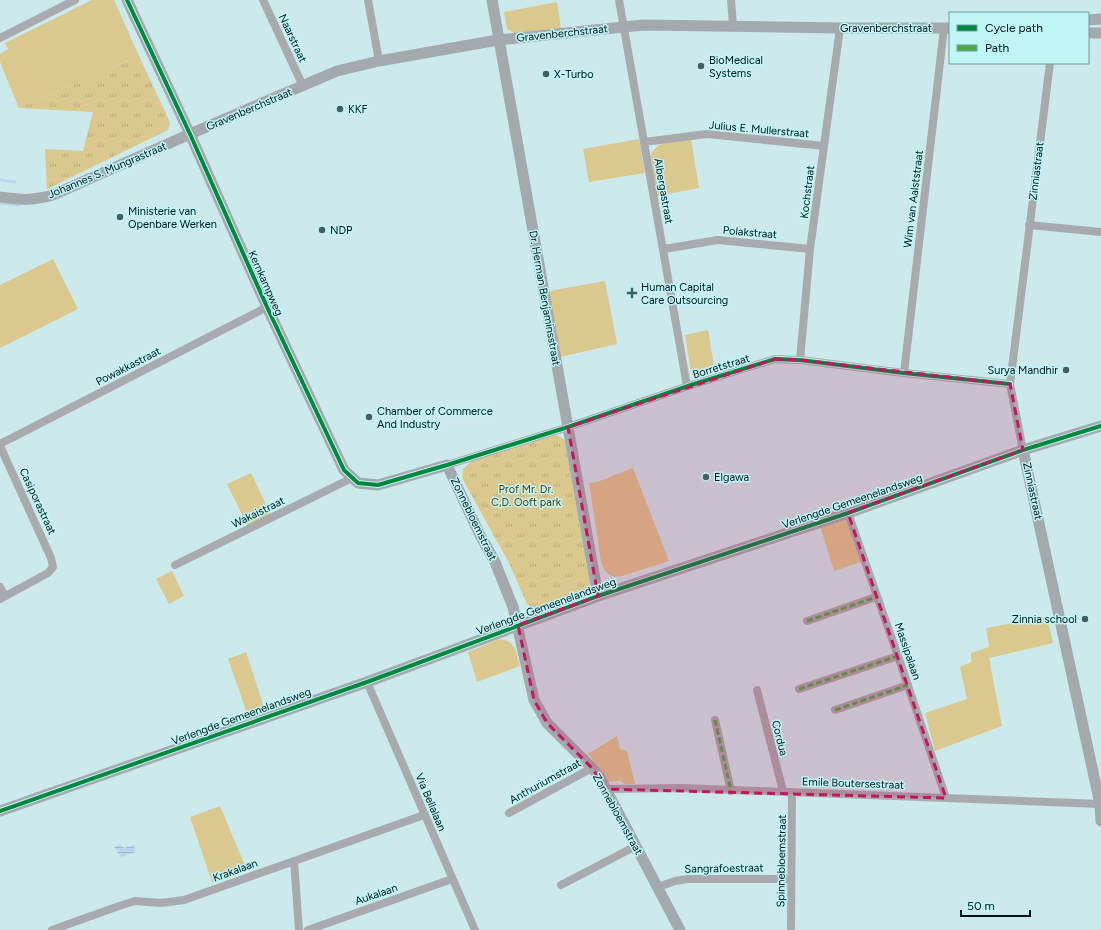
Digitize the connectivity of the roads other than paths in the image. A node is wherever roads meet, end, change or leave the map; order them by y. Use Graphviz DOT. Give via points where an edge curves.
graph roads {
  1 [pos="75,0"];
  2 [pos="127,0"];
  3 [pos="263,0"];
  4 [pos="368,0"];
  5 [pos="492,0"];
  6 [pos="619,0"];
  7 [pos="731,0"];
  8 [pos="1089,20"];
  9 [pos="1101,20"];
  10 [pos="733,25"];
  11 [pos="624,27"];
  12 [pos="840,28"];
  13 [pos="947,28"];
  14 [pos="1089,33"];
  15 [pos="1101,33"];
  16 [pos="0,38"];
  17 [pos="498,40"];
  18 [pos="378,61"];
  19 [pos="1050,64"];
  20 [pos="303,86"];
  21 [pos="190,134"];
  22 [pos="644,142"];
  23 [pos="824,146"];
  24 [pos="0,197"];
  25 [pos="1029,225"];
  26 [pos="1101,232"];
  27 [pos="664,249"];
  28 [pos="810,249"];
  29 [pos="267,307"];
  30 [pos="800,360"];
  31 [pos="904,373"];
  32 [pos="1010,384"];
  33 [pos="687,386"];
  34 [pos="1101,426"];
  35 [pos="568,427"];
  36 [pos="0,445"];
  37 [pos="1024,450"];
  38 [pos="448,465"];
  39 [pos="352,478"];
  40 [pos="848,513"];
  41 [pos="175,565"];
  42 [pos="0,587"];
  43 [pos="598,596"];
  44 [pos="2,597"];
  45 [pos="876,597"];
  46 [pos="806,621"];
  47 [pos="518,625"];
  48 [pos="898,656"];
  49 [pos="367,682"];
  50 [pos="908,685"];
  51 [pos="799,689"];
  52 [pos="757,690"];
  53 [pos="835,710"];
  54 [pos="715,720"];
  55 [pos="592,768"];
  56 [pos="606,789"];
  57 [pos="731,791"];
  58 [pos="783,792"];
  59 [pos="792,792"];
  60 [pos="946,798"];
  61 [pos="1100,804"];
  62 [pos="0,811"];
  63 [pos="509,813"];
  64 [pos="424,815"];
  65 [pos="1101,821"];
  66 [pos="636,846"];
  67 [pos="294,861"];
  68 [pos="452,879"];
  69 [pos="791,879"];
  70 [pos="561,885"];
  71 [pos="658,887"];
  72 [pos="677,929"];
  73 [pos="52,930"];
  74 [pos="299,930"];
  75 [pos="308,930"];
  76 [pos="475,930"];
  77 [pos="791,930"];
  1 -- 16 [label="street"];
  2 -- 21 [label="street, Kernkampweg"];
  3 -- 20 [label="street, Naarstraat"];
  4 -- 18 [label="street"];
  5 -- 17 [label="street, Dr. Herman Benjaminsstraat"];
  6 -- 11 [label="street, Albergastraat"];
  7 -- 10 [label="street"];
  8 -- 9 [label="street"];
  10 -- 11 [label="street, Gravenberchstraat"];
  10 -- 12 [label="street, Gravenberchstraat"];
  11 -- 17 [label="street, Gravenberchstraat"];
  11 -- 22 [label="street, Albergastraat"];
  12 -- 13 [label="street, Gravenberchstraat"];
  12 -- 23 [label="street, Kochstraat"];
  13 -- 31 [label="street, Wim van Aalststraat"];
  14 -- 15 [label="street"];
  17 -- 18 [label="street, Gravenberchstraat"];
  17 -- 35 [label="street, Dr. Herman Benjaminsstraat"];
  18 -- 20 [label="street, Gravenberchstraat" via="337,72"];
  19 -- 25 [label="street, Zinniastraat"];
  20 -- 21 [label="street, Gravenberchstraat"];
  21 -- 24 [label="street, Johannes S. Mungrastraat" via="53,195 21,200"];
  21 -- 29 [label="street, Kernkampweg"];
  22 -- 23 [label="street, Julius E. Mullerstraat" via="707,134"];
  22 -- 27 [label="street, Albergastraat"];
  23 -- 28 [label="street, Kochstraat"];
  25 -- 26 [label="street"];
  25 -- 32 [label="street, Zinniastraat"];
  27 -- 28 [label="street, Polakstraat" via="718,240"];
  27 -- 33 [label="street, Albergastraat"];
  28 -- 30 [label="street, Kochstraat"];
  29 -- 36 [label="street, Powakkastraat"];
  29 -- 39 [label="street, Kernkampweg" via="344,470"];
  30 -- 31 [label="street, Borretstraat"];
  30 -- 33 [label="street, Borretstraat" via="775,359"];
  31 -- 32 [label="street, Borretstraat"];
  32 -- 37 [label="street, Zinniastraat"];
  33 -- 35 [label="street, Borretstraat"];
  34 -- 37 [label="street, Verlengde Gemeenelandsweg"];
  35 -- 38 [label="street, Borretstraat"];
  35 -- 43 [label="street, Dr. Herman Benjaminsstraat"];
  36 -- 44 [label="street, Casiporastraat" via="54,567 48,573"];
  37 -- 40 [label="street, Verlengde Gemeenelandsweg"];
  37 -- 61 [label="street, Zinniastraat"];
  38 -- 39 [label="street" via="378,485 358,483"];
  38 -- 47 [label="street, Zonnebloemstraat" via="495,562"];
  39 -- 41 [label="street, Wakaistraat"];
  40 -- 43 [label="street, Verlengde Gemeenelandsweg"];
  40 -- 45 [label="street, Massipalaan"];
  42 -- 44 [label="street"];
  43 -- 47 [label="street, Verlengde Gemeenelandsweg"];
  45 -- 46 [label="street"];
  45 -- 48 [label="street, Massipalaan"];
  47 -- 49 [label="street, Verlengde Gemeenelandsweg"];
  47 -- 55 [label="street, Zonnebloemstraat" via="534,700 547,723"];
  48 -- 50 [label="street, Massipalaan"];
  48 -- 51 [label="street"];
  49 -- 62 [label="street, Verlengde Gemeenelandsweg"];
  49 -- 64 [label="street, Via Bellalaan"];
  50 -- 53 [label="street"];
  50 -- 60 [label="street, Massipalaan"];
  52 -- 58 [label="street, Cordua"];
  54 -- 57 [label="street"];
  55 -- 56 [label="street, Zonnebloemstraat"];
  55 -- 63 [label="street, Anthuriumstraat"];
  56 -- 57 [label="street, Emile Boutersestraat" via="681,788"];
  56 -- 66 [label="street, Zonnebloemstraat"];
  57 -- 58 [label="street, Emile Boutersestraat"];
  58 -- 59 [label="street, Emile Boutersestraat"];
  59 -- 60 [label="street, Emile Boutersestraat"];
  59 -- 69 [label="street, Spinnebloemstraat"];
  60 -- 61 [label="street, Emile Boutersestraat"];
  61 -- 65 [label="street, Zinniastraat"];
  64 -- 67 [label="street, Krakalaan"];
  64 -- 68 [label="street, Via Bellalaan"];
  66 -- 70 [label="street"];
  66 -- 71 [label="street, Zonnebloemstraat"];
  67 -- 73 [label="street, Krakalaan" via="184,900 161,903 135,901"];
  67 -- 74 [label="street"];
  68 -- 75 [label="street, Aukalaan"];
  68 -- 76 [label="street, Via Bellalaan"];
  69 -- 71 [label="street, Sangrafoestraat" via="688,879"];
  69 -- 77 [label="street, Spinnebloemstraat"];
  71 -- 72 [label="street, Zonnebloemstraat"];
}
